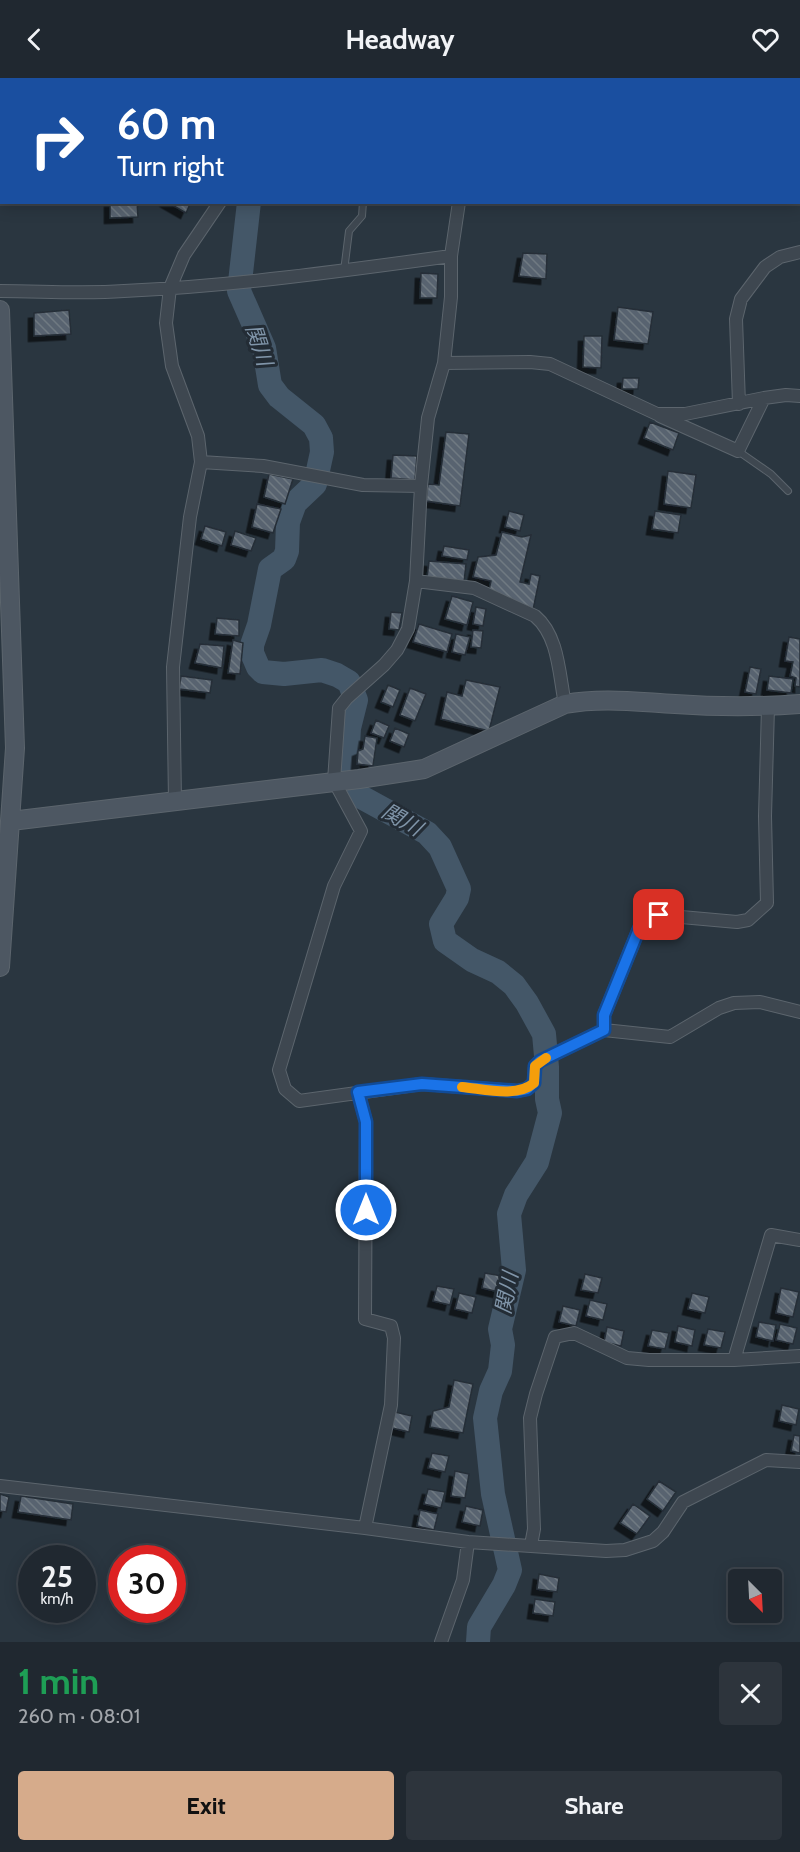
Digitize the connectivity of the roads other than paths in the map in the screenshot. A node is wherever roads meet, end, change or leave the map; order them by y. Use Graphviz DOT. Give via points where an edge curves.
graph roads {
  1 [pos="219,204"];
  2 [pos="363,204"];
  3 [pos="459,204"];
  4 [pos="800,252"];
  5 [pos="451,256"];
  6 [pos="344,271"];
  7 [pos="170,288"];
  8 [pos="0,291"];
  9 [pos="0,310"];
  10 [pos="444,363"];
  11 [pos="800,396"];
  12 [pos="764,398"];
  13 [pos="740,404"];
  14 [pos="657,414"];
  15 [pos="738,450"];
  16 [pos="201,462"];
  17 [pos="421,486"];
  18 [pos="788,491"];
  19 [pos="416,580"];
  20 [pos="565,704"];
  21 [pos="800,704"];
  22 [pos="768,706"];
  23 [pos="345,780"];
  24 [pos="175,801"];
  25 [pos="5,822"];
  26 [pos="0,967"];
  27 [pos="800,1012"];
  28 [pos="604,1030"];
  29 [pos="358,1092"];
  30 [pos="800,1240"];
  31 [pos="800,1356"];
  32 [pos="734,1360"];
  33 [pos="800,1462"];
  34 [pos="0,1486"];
  35 [pos="365,1528"];
  36 [pos="468,1542"];
  37 [pos="531,1545"];
  38 [pos="441,1642"];
  1 -- 7 [label="street" via="184,255"];
  2 -- 6 [label="lane" via="362,216 349,231"];
  3 -- 5 [label="street"];
  4 -- 13 [label="street" via="780,257 765,267 741,299 736,319"];
  5 -- 6 [label="street"];
  5 -- 10 [label="street"];
  6 -- 7 [label="street"];
  7 -- 8 [label="street" via="121,292"];
  7 -- 16 [label="street" via="166,322 172,366 198,436"];
  9 -- 25 [label="street" via="15,748"];
  10 -- 14 [label="street" via="550,364"];
  10 -- 17 [label="street" via="428,418"];
  11 -- 12 [label="street"];
  12 -- 13 [label="street"];
  12 -- 15 [label="street"];
  13 -- 14 [label="street" via="685,414"];
  14 -- 15 [label="street"];
  15 -- 18 [label="lane"];
  16 -- 17 [label="street" via="263,466 363,484"];
  16 -- 24 [label="street" via="190,517 173,667"];
  17 -- 19 [label="street"];
  19 -- 20 [label="street" via="474,588 535,616 551,634"];
  19 -- 23 [label="street" via="408,629 397,650 339,708"];
  20 -- 22 [label="street" via="613,699"];
  20 -- 23 [label="street" via="424,768"];
  21 -- 22 [label="street"];
  22 -- 28 [label="street" via="766,903 748,920 659,915 639,929 604,1015"];
  23 -- 24 [label="street"];
  23 -- 29 [label="street" via="361,831 334,886 279,1070 285,1089 299,1101"];
  24 -- 25 [label="street"];
  25 -- 26 [label="street"];
  27 -- 28 [label="street" via="745,1001 719,1008 670,1037"];
  28 -- 29 [label="street" via="540,1061 535,1066 534,1083 527,1089 422,1084"];
  29 -- 35 [label="street" via="366,1122 365,1319 391,1326 394,1338 391,1405"];
  30 -- 32 [label="street" via="771,1235"];
  31 -- 32 [label="street"];
  32 -- 37 [label="street" via="627,1358 574,1333 555,1337 530,1418 534,1529"];
  33 -- 37 [label="street" via="766,1460 689,1497 663,1533 653,1541 625,1550"];
  34 -- 35 [label="street"];
  35 -- 36 [label="street"];
  36 -- 37 [label="street"];
  36 -- 38 [label="street" via="463,1580"];
}
